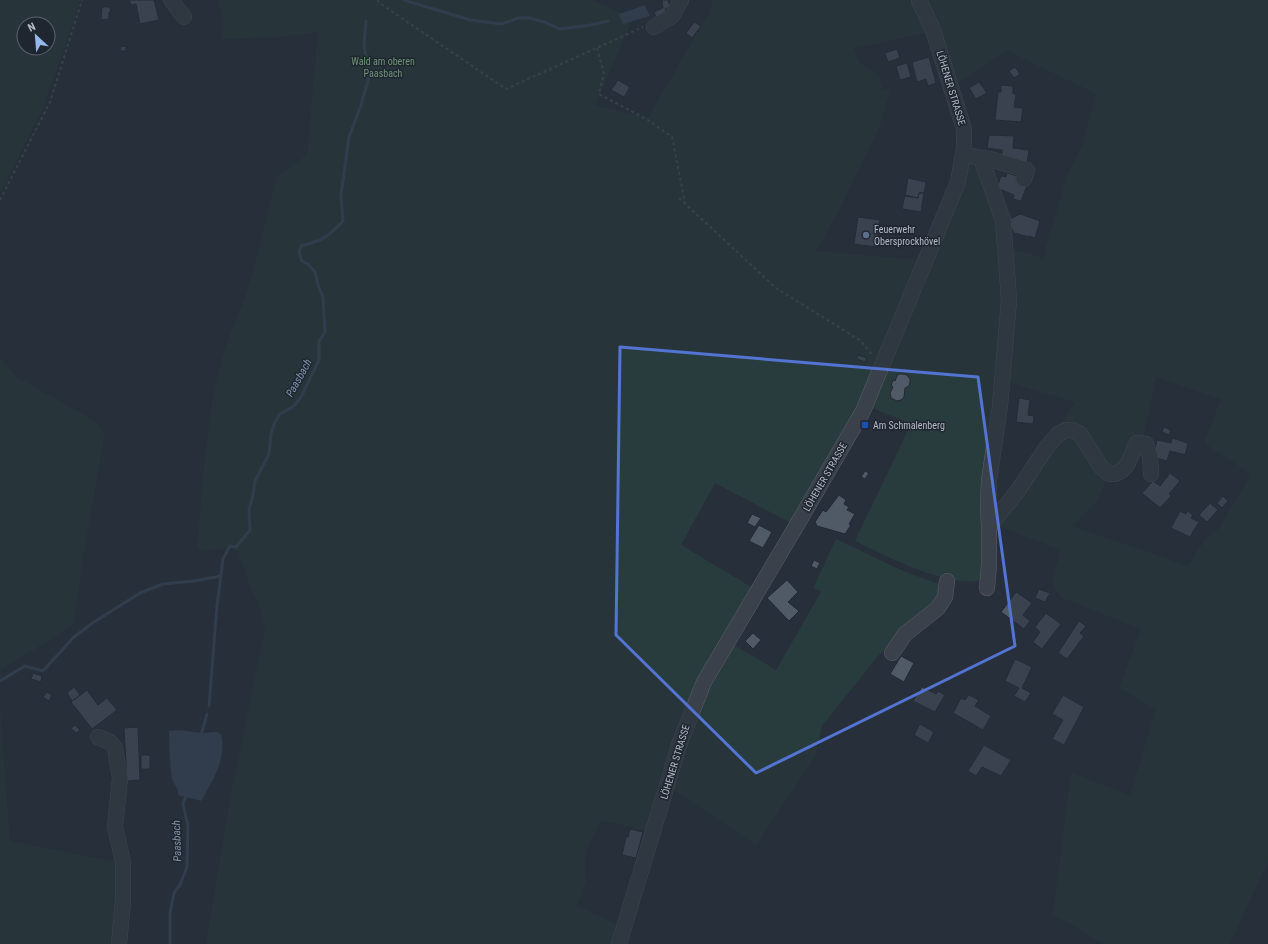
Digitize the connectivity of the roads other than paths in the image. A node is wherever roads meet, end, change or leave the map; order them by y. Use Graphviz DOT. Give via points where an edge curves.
graph roads {
  1 [pos="171,0"];
  2 [pos="681,0"];
  3 [pos="919,0"];
  4 [pos="184,17"];
  5 [pos="650,26"];
  6 [pos="963,154"];
  7 [pos="981,158"];
  8 [pos="1024,179"];
  9 [pos="1151,474"];
  10 [pos="989,527"];
  11 [pos="947,581"];
  12 [pos="987,588"];
  13 [pos="892,653"];
  14 [pos="98,737"];
  15 [pos="119,944"];
  16 [pos="619,944"];
  1 -- 4 [label="street"];
  2 -- 5 [label="street" via="672,16"];
  3 -- 6 [label="street, LÖHENER STRASSE" via="933,30 960,113 964,129"];
  6 -- 7 [label="street"];
  6 -- 16 [label="street, LÖHENER STRASSE" via="958,182 863,411 704,682 680,742"];
  7 -- 8 [label="street" via="1027,170"];
  7 -- 10 [label="street" via="1003,220 1009,300 1000,406 989,480"];
  9 -- 10 [label="street" via="1146,444 1138,443 1127,465 1121,471 1109,474 1101,467 1080,434 1066,430 1058,434 1046,448 1019,489"];
  10 -- 12 [label="street"];
  11 -- 13 [label="street" via="945,597 938,608 905,634"];
  14 -- 15 [label="street" via="110,742 115,748 120,778 115,827 123,862"];
}
